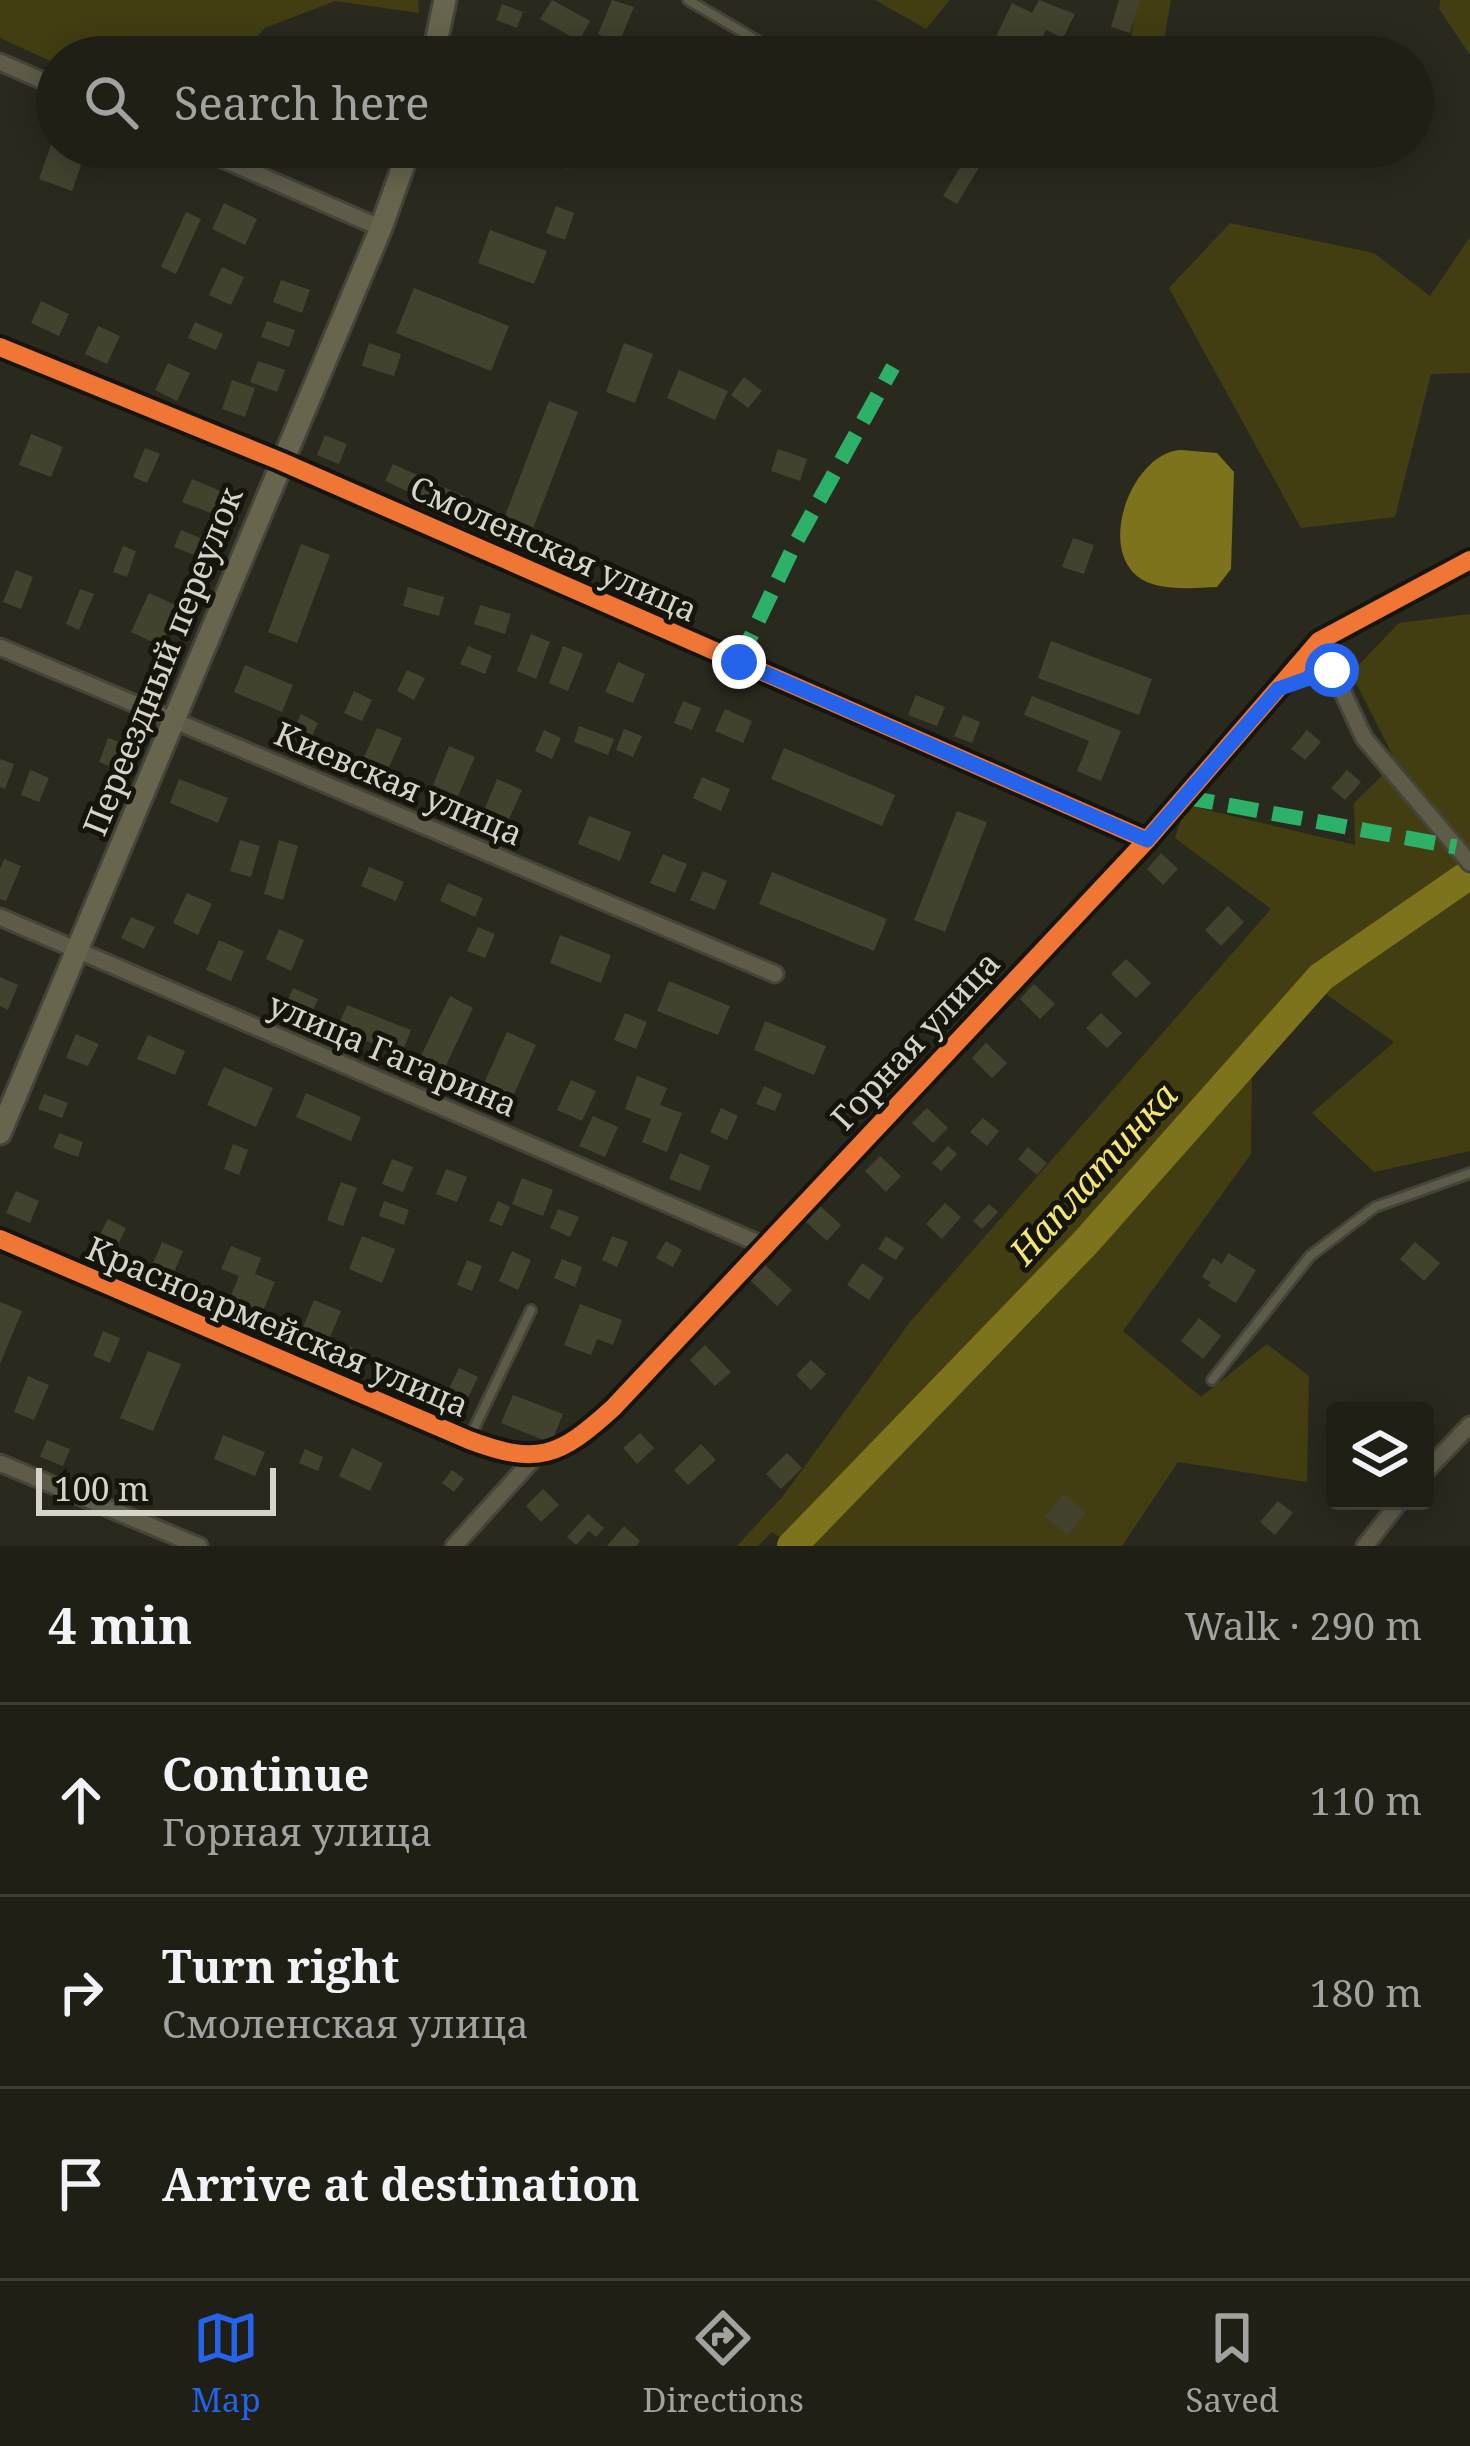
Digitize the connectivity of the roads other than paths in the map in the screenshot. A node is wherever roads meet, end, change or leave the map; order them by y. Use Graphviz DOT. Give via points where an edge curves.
graph roads {
  1 [pos="446,0"];
  2 [pos="688,0"];
  3 [pos="438,36"];
  4 [pos="749,36"];
  5 [pos="0,62"];
  6 [pos="36,78"];
  7 [pos="243,168"];
  8 [pos="402,168"];
  9 [pos="381,228"];
  10 [pos="0,347"];
  11 [pos="280,461"];
  12 [pos="1470,560"];
  13 [pos="1319,641"];
  14 [pos="0,647"];
  15 [pos="1332,670"];
  16 [pos="1278,689"];
  17 [pos="173,720"];
  18 [pos="1147,840"];
  19 [pos="1470,863"];
  20 [pos="0,917"];
  21 [pos="78,951"];
  22 [pos="775,974"];
  23 [pos="0,1133"];
  24 [pos="1470,1173"];
  25 [pos="0,1239"];
  26 [pos="763,1245"];
  27 [pos="531,1310"];
  28 [pos="1212,1380"];
  29 [pos="1470,1425"];
  30 [pos="469,1441"];
  31 [pos="536,1456"];
  32 [pos="0,1463"];
  33 [pos="1434,1463"];
  34 [pos="1393,1510"];
  35 [pos="199,1546"];
  36 [pos="454,1546"];
  37 [pos="1365,1546"];
  1 -- 3 [label="street"];
  2 -- 4 [label="lane"];
  5 -- 6 [label="street"];
  7 -- 9 [label="street"];
  8 -- 9 [label="street, Переездный переулок"];
  9 -- 11 [label="street, Переездный переулок"];
  10 -- 11 [label="street, Смоленская улица"];
  11 -- 17 [label="street, Переездный переулок"];
  11 -- 18 [label="street, Смоленская улица"];
  12 -- 13 [label="street"];
  13 -- 15 [label="street"];
  13 -- 16 [label="street, Горная улица"];
  14 -- 17 [label="street, Киевская улица"];
  15 -- 16 [label="lane"];
  15 -- 19 [label="street" via="1364,738"];
  16 -- 18 [label="street, Горная улица"];
  17 -- 21 [label="street, Переездный переулок"];
  17 -- 22 [label="street, Киевская улица"];
  18 -- 26 [label="street, Горная улица"];
  20 -- 21 [label="street, улица Гагарина"];
  21 -- 23 [label="street, Переездный переулок"];
  21 -- 26 [label="street, улица Гагарина"];
  24 -- 28 [label="lane" via="1375,1208 1310,1256"];
  25 -- 30 [label="street, Красноармейская улица"];
  26 -- 31 [label="street, Горная улица" via="599,1421 567,1446"];
  27 -- 30 [label="lane"];
  29 -- 33 [label="street"];
  30 -- 31 [label="street, Красноармейская улица"];
  31 -- 36 [label="street, Горная улица"];
  32 -- 35 [label="street"];
  34 -- 37 [label="street"];
}
